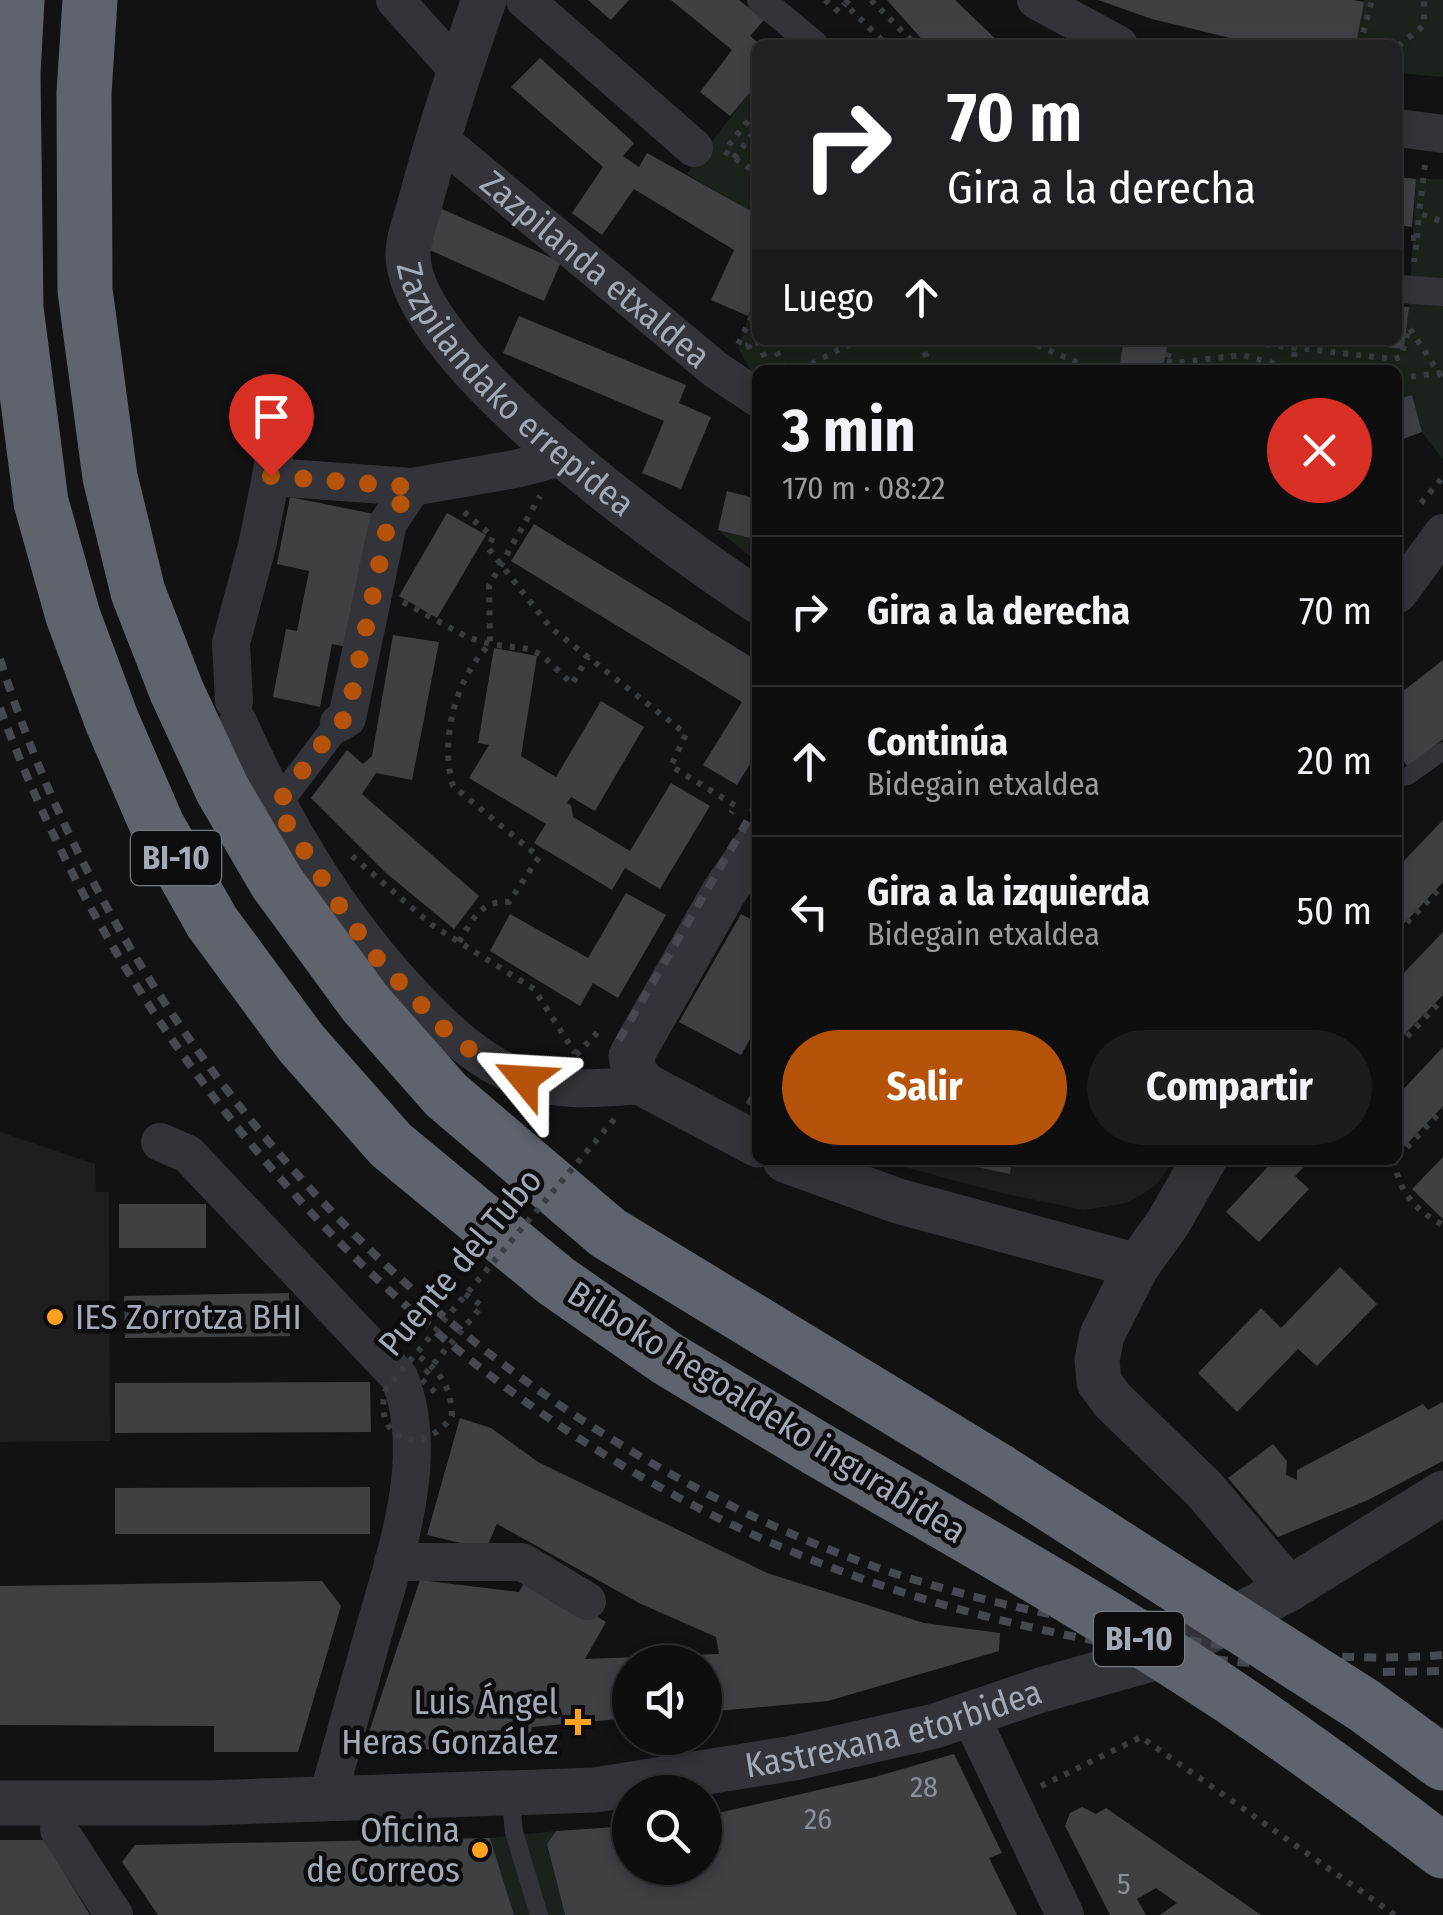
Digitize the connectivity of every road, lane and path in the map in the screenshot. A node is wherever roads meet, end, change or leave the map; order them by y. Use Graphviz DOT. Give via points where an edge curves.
graph roads {
  1 [pos="18,0"];
  2 [pos="90,0"];
  3 [pos="395,0"];
  4 [pos="484,0"];
  5 [pos="525,0"];
  6 [pos="762,0"];
  7 [pos="826,0"];
  8 [pos="871,0"];
  9 [pos="1036,0"];
  10 [pos="1372,0"];
  11 [pos="1424,0"];
  12 [pos="848,2"];
  13 [pos="809,40"];
  14 [pos="882,40"];
  15 [pos="911,40"];
  16 [pos="1110,40"];
  17 [pos="1361,40"];
  18 [pos="1402,43"];
  19 [pos="459,71"];
  20 [pos="752,117"];
  21 [pos="1402,130"];
  22 [pos="752,135"];
  23 [pos="438,138"];
  24 [pos="1435,144"];
  25 [pos="694,148"];
  26 [pos="734,158"];
  27 [pos="752,170"];
  28 [pos="1419,213"];
  29 [pos="1443,222"];
  30 [pos="1416,238"];
  31 [pos="1402,290"];
  32 [pos="1443,292"];
  33 [pos="752,316"];
  34 [pos="1409,328"];
  35 [pos="744,333"];
  36 [pos="847,345"];
  37 [pos="1037,345"];
  38 [pos="1171,345"];
  39 [pos="1244,345"];
  40 [pos="1270,345"];
  41 [pos="1295,348"];
  42 [pos="1242,355"];
  43 [pos="818,360"];
  44 [pos="1167,361"];
  45 [pos="809,365"];
  46 [pos="822,365"];
  47 [pos="1083,365"];
  48 [pos="1166,365"];
  49 [pos="1280,365"];
  50 [pos="1293,365"];
  51 [pos="1442,375"];
  52 [pos="1402,378"];
  53 [pos="752,394"];
  54 [pos="277,438"];
  55 [pos="566,456"];
  56 [pos="271,476"];
  57 [pos="1443,477"];
  58 [pos="412,487"];
  59 [pos="539,498"];
  60 [pos="454,502"];
  61 [pos="1429,522"];
  62 [pos="500,563"];
  63 [pos="1402,585"];
  64 [pos="752,596"];
  65 [pos="396,598"];
  66 [pos="490,644"];
  67 [pos="588,657"];
  68 [pos="338,723"];
  69 [pos="1443,750"];
  70 [pos="1402,777"];
  71 [pos="276,806"];
  72 [pos="751,834"];
  73 [pos="346,851"];
  74 [pos="1443,885"];
  75 [pos="1402,928"];
  76 [pos="459,942"];
  77 [pos="1443,999"];
  78 [pos="1402,1042"];
  79 [pos="573,1072"];
  80 [pos="630,1101"];
  81 [pos="1443,1109"];
  82 [pos="160,1142"];
  83 [pos="752,1143"];
  84 [pos="1402,1152"];
  85 [pos="799,1165"];
  86 [pos="1201,1165"];
  87 [pos="1396,1165"];
  88 [pos="1443,1225"];
  89 [pos="1138,1266"];
  90 [pos="465,1294"];
  91 [pos="420,1357"];
  92 [pos="435,1392"];
  93 [pos="1443,1494"];
  94 [pos="393,1562"];
  95 [pos="1289,1589"];
  96 [pos="586,1601"];
  97 [pos="970,1715"];
  98 [pos="1443,1764"];
  99 [pos="1042,1786"];
  100 [pos="510,1792"];
  101 [pos="326,1800"];
  102 [pos="0,1803"];
  103 [pos="61,1805"];
  104 [pos="1443,1851"];
  105 [pos="114,1915"];
  106 [pos="538,1915"];
  107 [pos="1065,1915"];
  108 [pos="1395,1915"];
  1 -- 104 [label="highway, Bilboko hegoaldeko ingurabidea / BI-10, bridge" via="16,308 41,502 80,634 158,824 212,922 301,1042 391,1145 556,1281 668,1359 1230,1697"];
  2 -- 98 [label="highway, Bilboko hegoaldeko ingurabidea / BI-10, bridge" via="85,290 110,476 138,592 222,789 277,883 365,1003 446,1095 608,1233 998,1470 1350,1696"];
  3 -- 19 [label="street"];
  4 -- 19 [label="street, Zazpilandako errepidea"];
  5 -- 25 [label="street"];
  6 -- 13 [label="street"];
  7 -- 12 [label="path" via="839,12"];
  8 -- 15 [label="path"];
  9 -- 16 [label="street"];
  10 -- 17 [label="path"];
  11 -- 18 [label="path" via="1424,25"];
  12 -- 14 [label="path"];
  19 -- 23 [label="street, Zazpilandako errepidea"];
  20 -- 26 [label="path" via="724,150"];
  21 -- 24 [label="street"];
  22 -- 26 [label="path"];
  23 -- 53 [label="street, Zazpilanda etxaldea"];
  23 -- 55 [label="street, Zazpilandako errepidea" via="408,253 413,285 462,357"];
  24 -- 28 [label="path"];
  26 -- 27 [label="path"];
  28 -- 29 [label="path"];
  28 -- 30 [label="path"];
  31 -- 32 [label="street"];
  33 -- 35 [label="path"];
  34 -- 41 [label="path" via="1406,347 1394,359"];
  36 -- 43 [label="path"];
  37 -- 47 [label="path"];
  38 -- 44 [label="path"];
  39 -- 42 [label="path"];
  40 -- 41 [label="path"];
  41 -- 50 [label="path"];
  42 -- 44 [label="path"];
  42 -- 49 [label="path"];
  43 -- 45 [label="path"];
  43 -- 46 [label="path"];
  44 -- 48 [label="path"];
  51 -- 52 [label="path"];
  54 -- 56 [label="street"];
  55 -- 58 [label="street"];
  55 -- 64 [label="street, Zazpilandako errepidea" via="683,551"];
  56 -- 58 [label="street"];
  56 -- 71 [label="street" via="230,643 243,708"];
  57 -- 61 [label="path"];
  58 -- 68 [label="street" via="388,523 347,718"];
  59 -- 62 [label="path"];
  60 -- 62 [label="path" via="494,538 488,548"];
  61 -- 63 [label="street"];
  62 -- 66 [label="path" via="488,586"];
  62 -- 67 [label="path" via="551,628"];
  65 -- 66 [label="path"];
  66 -- 67 [label="path" via="542,655 572,684"];
  66 -- 76 [label="path" via="458,695 449,772 453,786 539,857 509,902 484,906"];
  67 -- 72 [label="path" via="686,734 671,766 736,806 730,816"];
  68 -- 71 [label="street"];
  69 -- 70 [label="lane"];
  71 -- 79 [label="street" via="379,961 454,1039 524,1079"];
  72 -- 80 [label="street" via="632,1056"];
  73 -- 76 [label="path"];
  74 -- 75 [label="path"];
  76 -- 79 [label="path" via="534,990"];
  77 -- 78 [label="path"];
  79 -- 80 [label="street"];
  80 -- 83 [label="street"];
  80 -- 90 [label="path, Puente del Tubo, bridge"];
  81 -- 84 [label="path"];
  82 -- 94 [label="street" via="188,1154 400,1377 408,1397 411,1452"];
  85 -- 89 [label="street" via="898,1201"];
  86 -- 89 [label="street"];
  87 -- 88 [label="path" via="1401,1190"];
  89 -- 95 [label="street" via="1102,1335 1099,1382"];
  90 -- 91 [label="path, Puente del Tubo, bridge" via="386,1389 383,1414 401,1436 418,1442 452,1416 446,1384"];
  90 -- 92 [label="path, bridge" via="482,1306 422,1380"];
  93 -- 95 [label="street, Kastrexana etorbidea"];
  94 -- 96 [label="street" via="522,1562"];
  94 -- 101 [label="street"];
  95 -- 97 [label="street, Kastrexana etorbidea" via="1161,1656"];
  97 -- 100 [label="street, Kastrexana etorbidea" via="794,1758 594,1790"];
  97 -- 107 [label="street"];
  99 -- 108 [label="path" via="1141,1737"];
  100 -- 101 [label="street, Kastrexana etorbidea"];
  100 -- 106 [label="lane"];
  101 -- 103 [label="street, Kastrexana etorbidea"];
  102 -- 103 [label="street, Kastrexana etorbidea"];
  103 -- 105 [label="street" via="59,1830"];
}
